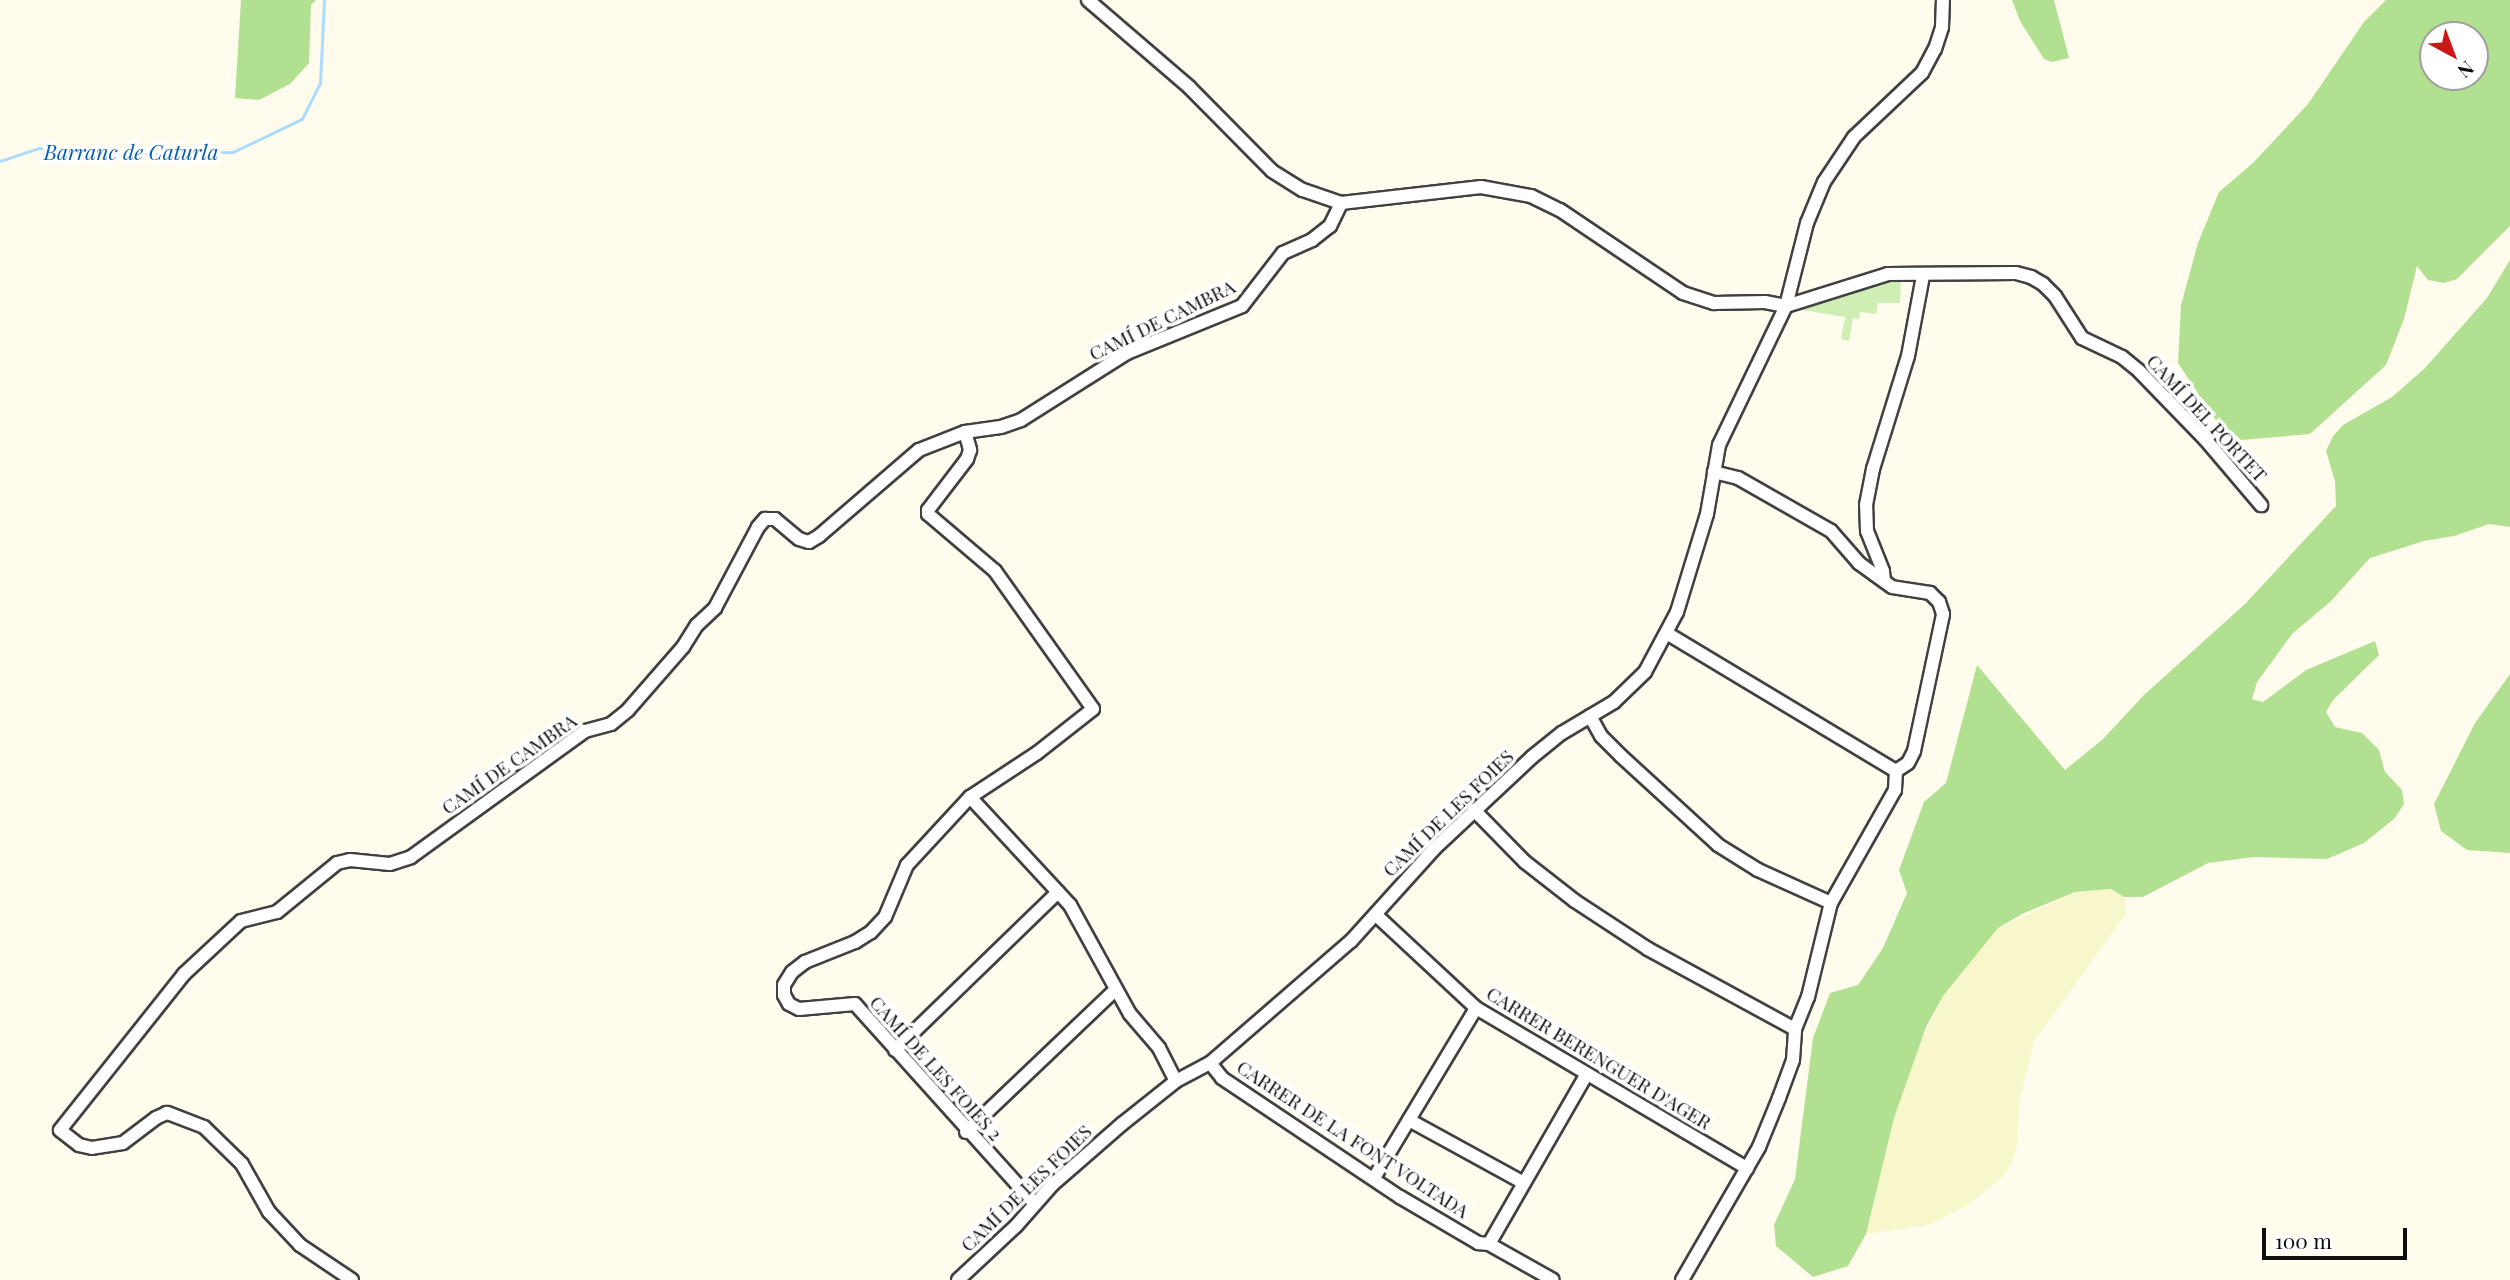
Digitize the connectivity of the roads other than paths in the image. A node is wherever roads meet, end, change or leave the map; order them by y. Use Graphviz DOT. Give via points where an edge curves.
graph roads {
  1 [pos="1088,0"];
  2 [pos="1943,0"];
  3 [pos="1341,204"];
  4 [pos="1923,276"];
  5 [pos="1786,306"];
  6 [pos="965,432"];
  7 [pos="1714,472"];
  8 [pos="2261,505"];
  9 [pos="1884,581"];
  10 [pos="1668,634"];
  11 [pos="1590,716"];
  12 [pos="1896,771"];
  13 [pos="970,797"];
  14 [pos="1475,810"];
  15 [pos="1058,892"];
  16 [pos="1830,903"];
  17 [pos="1376,915"];
  18 [pos="1116,989"];
  19 [pos="1476,1008"];
  20 [pos="1795,1030"];
  21 [pos="895,1051"];
  22 [pos="1210,1063"];
  23 [pos="1587,1075"];
  24 [pos="1176,1081"];
  25 [pos="1409,1120"];
  26 [pos="967,1132"];
  27 [pos="1747,1168"];
  28 [pos="1374,1178"];
  29 [pos="1524,1183"];
  30 [pos="1035,1204"];
  31 [pos="1489,1244"];
  32 [pos="352,1280"];
  33 [pos="958,1280"];
  34 [pos="1553,1280"];
  35 [pos="1682,1280"];
  1 -- 3 [label="street" via="1188,87 1272,171 1303,190"];
  2 -- 5 [label="street, CAMÍ DE LES FOIES" via="1942,27 1922,73 1854,137 1824,182 1807,223"];
  3 -- 5 [label="street" via="1481,187 1531,196 1560,210 1683,293 1714,303"];
  3 -- 6 [label="street, CAMÍ DE CAMBRA" via="1330,226 1283,253 1242,306 1127,354 1021,420"];
  4 -- 5 [label="street, CAMÍ DEL PORTET" via="1874,276"];
  4 -- 8 [label="street, CAMÍ DEL PORTET" via="2016,274 2043,284 2074,330 2139,372"];
  4 -- 9 [label="street" via="1908,356 1866,505 1867,531"];
  5 -- 7 [label="street, CAMÍ DE LES FOIES" via="1723,436"];
  6 -- 13 [label="street" via="970,450 967,459 928,514 995,571 1093,709"];
  6 -- 32 [label="street, CAMÍ DE CAMBRA" via="919,450 809,542 775,519 765,519 715,608 611,724 585,731 411,857 390,864 337,863 278,912 241,921 184,974 60,1130 79,1145 92,1148 123,1143 167,1113 204,1127 242,1164 269,1212 300,1245"];
  7 -- 9 [label="street" via="1738,478 1831,531 1859,563"];
  7 -- 10 [label="street, CAMÍ DE LES FOIES" via="1687,584"];
  9 -- 12 [label="street" via="1892,587 1930,593 1943,614 1914,751 1908,763"];
  10 -- 11 [label="street, CAMÍ DE LES FOIES" via="1635,684"];
  10 -- 12 [label="street"];
  11 -- 14 [label="street, CAMÍ DE LES FOIES" via="1562,733"];
  11 -- 16 [label="street" via="1621,757 1718,845 1758,870"];
  12 -- 16 [label="street" via="1895,790"];
  13 -- 15 [label="street"];
  13 -- 21 [label="street, CAMÍ DE LES FOIES 2" via="908,866 885,917 871,932 805,962 784,985 789,1004 799,1009 855,1004"];
  14 -- 17 [label="street, CAMÍ DE LES FOIES"];
  14 -- 20 [label="street" via="1525,862 1575,901 1648,949"];
  15 -- 18 [label="street"];
  15 -- 21 [label="street"];
  16 -- 20 [label="street" via="1808,997"];
  17 -- 19 [label="street, CARRER BERENGUER D'AGER"];
  17 -- 22 [label="street, CAMÍ DE LES FOIES"];
  18 -- 24 [label="street" via="1159,1048"];
  18 -- 26 [label="street"];
  19 -- 23 [label="street, CARRER BERENGUER D'AGER"];
  19 -- 25 [label="street"];
  20 -- 27 [label="street" via="1793,1060"];
  21 -- 26 [label="street, CAMÍ DE LES FOIES 2"];
  22 -- 24 [label="street, CAMÍ DE LES FOIES"];
  22 -- 28 [label="street, CARRER DE LA FONT VOLTADA" via="1222,1078"];
  23 -- 27 [label="street, CARRER BERENGUER D'AGER"];
  23 -- 29 [label="street"];
  24 -- 30 [label="street, CAMÍ DE LES FOIES"];
  25 -- 28 [label="street"];
  25 -- 29 [label="street"];
  26 -- 30 [label="street, CAMÍ DE LES FOIES 2"];
  27 -- 35 [label="street"];
  28 -- 31 [label="street, CARRER DE LA FONT VOLTADA" via="1478,1243"];
  29 -- 31 [label="street"];
  30 -- 33 [label="street, CAMÍ DE LES FOIES"];
  31 -- 34 [label="street, CARRER DE LA FONT VOLTADA"];
}
